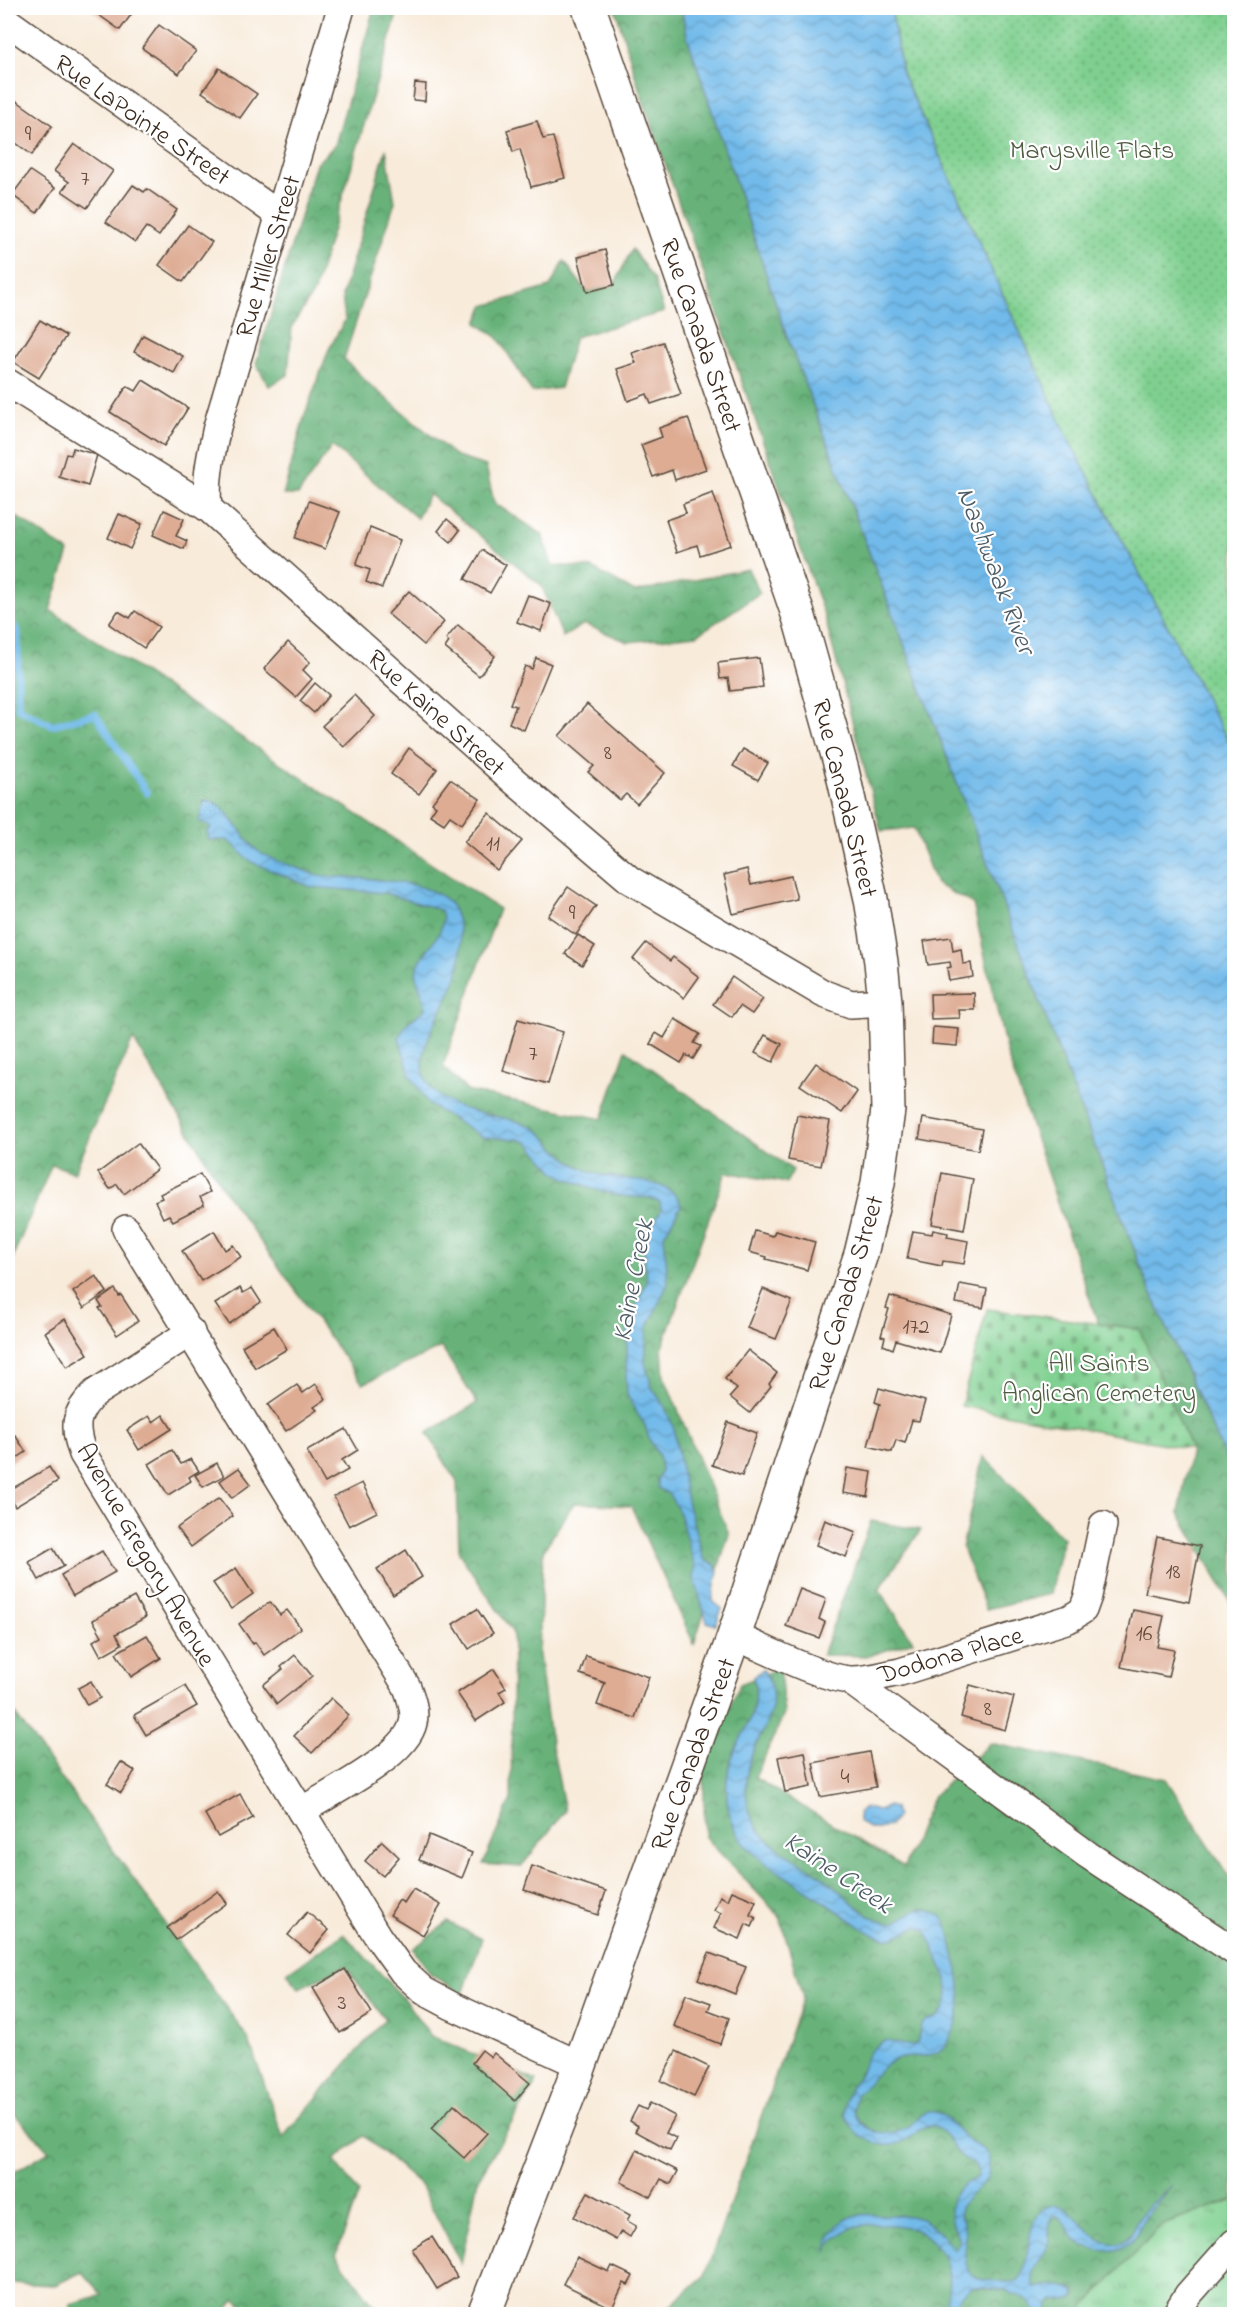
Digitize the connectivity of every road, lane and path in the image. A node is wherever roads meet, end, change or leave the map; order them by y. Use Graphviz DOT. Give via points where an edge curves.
graph roads {
  1 [pos="341,8"];
  2 [pos="589,8"];
  3 [pos="8,22"];
  4 [pos="279,215"];
  5 [pos="8,383"];
  6 [pos="208,508"];
  7 [pos="885,1002"];
  8 [pos="126,1229"];
  9 [pos="191,1332"];
  10 [pos="1103,1525"];
  11 [pos="734,1636"];
  12 [pos="849,1680"];
  13 [pos="301,1811"];
  14 [pos="1234,1951"];
  15 [pos="580,2065"];
  16 [pos="1234,2243"];
  17 [pos="484,2314"];
  18 [pos="1176,2314"];
  1 -- 4 [label="street, Rue Miller Street"];
  2 -- 7 [label="main road, Rue Canada Street" via="800,617 858,834"];
  3 -- 4 [label="street, Rue LaPointe Street"];
  4 -- 6 [label="street, Rue Miller Street" via="217,428 208,466"];
  5 -- 6 [label="street, Rue Kaine Street"];
  6 -- 7 [label="street, Rue Kaine Street" via="630,880 824,994 851,1004"];
  7 -- 11 [label="main road, Rue Canada Street" via="888,1110 878,1183 861,1254"];
  8 -- 9 [label="street"];
  9 -- 13 [label="street" via="407,1687 412,1703 414,1721 408,1738 393,1753"];
  9 -- 13 [label="street, Avenue Gregory Avenue" via="83,1404 76,1421 77,1438 83,1454"];
  10 -- 12 [label="street, Dodona Place" via="1083,1610 1069,1619 900,1672"];
  11 -- 12 [label="street, Dodona Place" via="819,1672"];
  11 -- 15 [label="main road, Rue Canada Street"];
  12 -- 14 [label="street" via="1088,1855"];
  13 -- 15 [label="street, Avenue Gregory Avenue" via="403,1972 424,1991 452,2006"];
  15 -- 17 [label="main road, Rue Canada Street"];
  16 -- 18 [label="street"];
}
